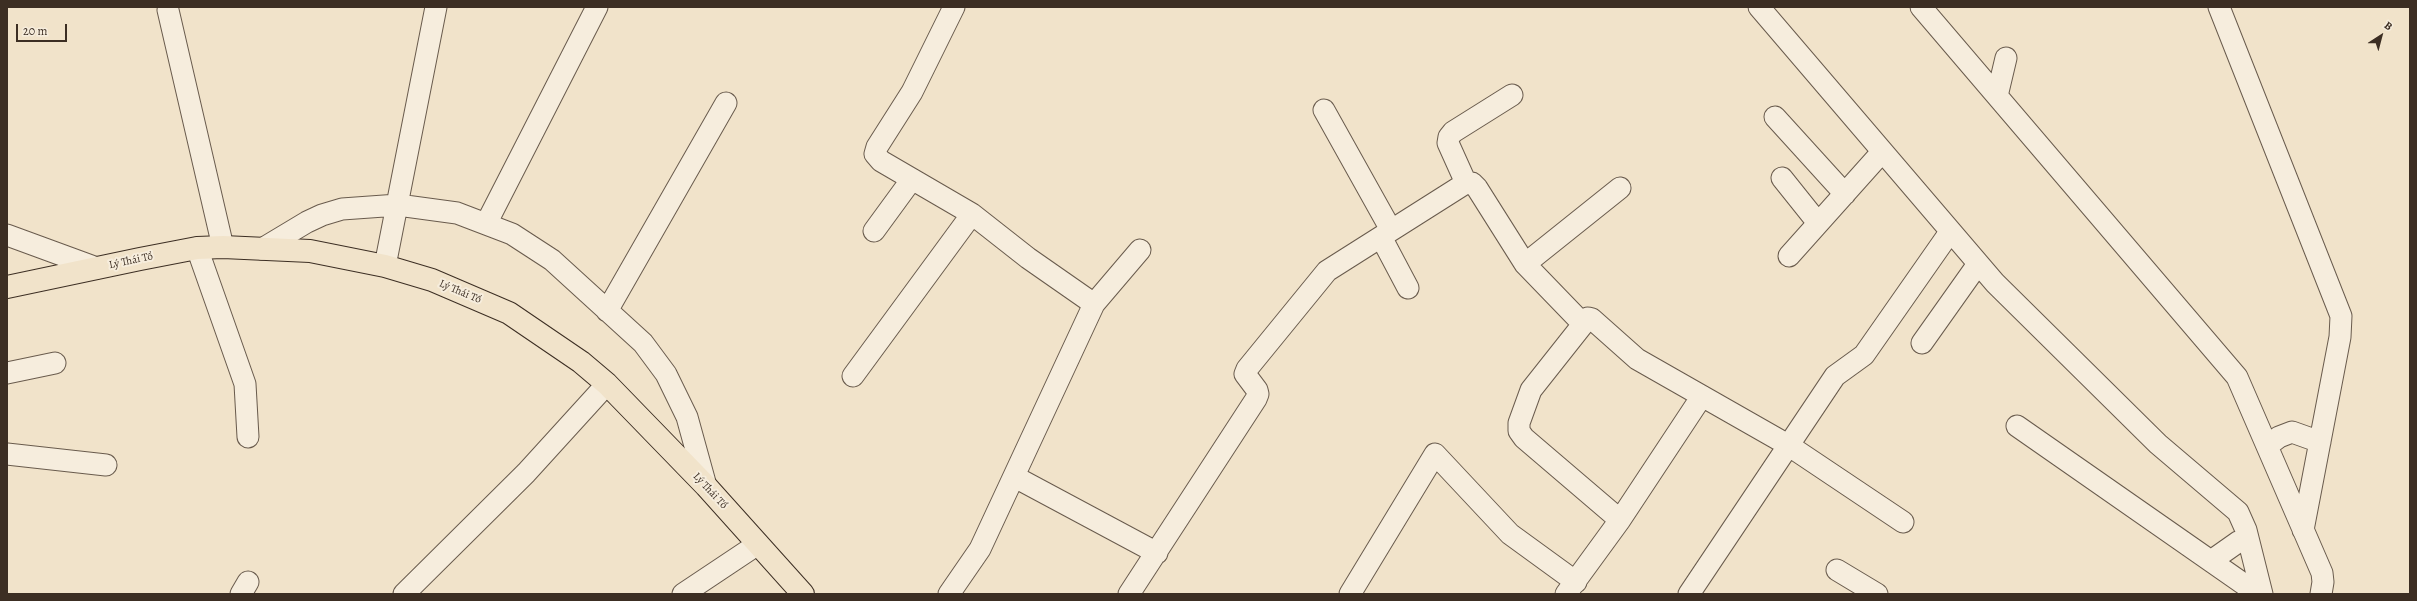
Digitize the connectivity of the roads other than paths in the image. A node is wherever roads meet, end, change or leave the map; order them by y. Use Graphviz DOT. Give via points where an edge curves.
graph roads {
  1 [pos="436,7"];
  2 [pos="596,7"];
  3 [pos="954,7"];
  4 [pos="1759,7"];
  5 [pos="1921,7"];
  6 [pos="2219,7"];
  7 [pos="168,10"];
  8 [pos="2006,58"];
  9 [pos="1512,95"];
  10 [pos="1997,96"];
  11 [pos="726,102"];
  12 [pos="1324,110"];
  13 [pos="1775,117"];
  14 [pos="1882,152"];
  15 [pos="1782,178"];
  16 [pos="912,179"];
  17 [pos="1466,184"];
  18 [pos="1620,188"];
  19 [pos="1845,194"];
  20 [pos="398,205"];
  21 [pos="972,214"];
  22 [pos="1818,223"];
  23 [pos="486,224"];
  24 [pos="874,231"];
  25 [pos="1950,232"];
  26 [pos="1386,233"];
  27 [pos="7,234"];
  28 [pos="223,247"];
  29 [pos="197,248"];
  30 [pos="262,249"];
  31 [pos="1140,250"];
  32 [pos="1789,256"];
  33 [pos="1525,264"];
  34 [pos="1978,264"];
  35 [pos="385,266"];
  36 [pos="97,268"];
  37 [pos="7,287"];
  38 [pos="1408,288"];
  39 [pos="1094,304"];
  40 [pos="607,311"];
  41 [pos="1582,323"];
  42 [pos="1922,342"];
  43 [pos="55,363"];
  44 [pos="7,373"];
  45 [pos="853,376"];
  46 [pos="607,384"];
  47 [pos="1702,396"];
  48 [pos="2017,426"];
  49 [pos="248,437"];
  50 [pos="2320,442"];
  51 [pos="1788,445"];
  52 [pos="2267,446"];
  53 [pos="7,454"];
  54 [pos="106,465"];
  55 [pos="1015,477"];
  56 [pos="706,486"];
  57 [pos="1620,520"];
  58 [pos="1903,522"];
  59 [pos="2303,530"];
  60 [pos="2248,538"];
  61 [pos="758,544"];
  62 [pos="1157,554"];
  63 [pos="2211,561"];
  64 [pos="1837,570"];
  65 [pos="1571,588"];
  66 [pos="404,594"];
  67 [pos="683,594"];
  68 [pos="803,594"];
  69 [pos="949,594"];
  70 [pos="1129,594"];
  71 [pos="1350,594"];
  72 [pos="1689,594"];
  73 [pos="1877,594"];
  74 [pos="2258,594"];
  75 [pos="2262,594"];
  76 [pos="2321,594"];
  1 -- 20 [label="street"];
  2 -- 23 [label="street"];
  3 -- 16 [label="street" via="912,92 875,154 881,161"];
  4 -- 14 [label="street"];
  5 -- 10 [label="street"];
  6 -- 50 [label="street" via="2341,316 2340,337"];
  7 -- 28 [label="street"];
  8 -- 10 [label="street"];
  9 -- 17 [label="street" via="1453,132 1450,137 1448,143"];
  10 -- 52 [label="street" via="2237,377"];
  11 -- 40 [label="street"];
  12 -- 26 [label="street"];
  13 -- 19 [label="street"];
  14 -- 19 [label="street"];
  14 -- 25 [label="street"];
  15 -- 22 [label="street"];
  16 -- 21 [label="street"];
  16 -- 24 [label="street"];
  17 -- 26 [label="street"];
  17 -- 33 [label="street" via="1472,183 1477,188"];
  18 -- 33 [label="street"];
  19 -- 22 [label="street"];
  20 -- 23 [label="street" via="457,213"];
  20 -- 30 [label="street" via="342,209 322,215"];
  20 -- 35 [label="street"];
  21 -- 39 [label="street" via="1028,258"];
  21 -- 45 [label="street"];
  22 -- 32 [label="street"];
  23 -- 40 [label="street" via="512,234 552,260"];
  25 -- 34 [label="street"];
  25 -- 51 [label="street" via="1850,364 1835,376"];
  26 -- 38 [label="street"];
  26 -- 62 [label="street" via="1327,271 1247,369 1245,374 1258,394"];
  27 -- 36 [label="street"];
  28 -- 29 [label="main road, Lý Thái Tổ"];
  28 -- 30 [label="main road, Lý Thái Tổ"];
  29 -- 36 [label="main road, Lý Thái Tổ"];
  29 -- 49 [label="street" via="245,384"];
  30 -- 35 [label="main road, Lý Thái Tổ" via="310,250"];
  31 -- 39 [label="street"];
  33 -- 41 [label="street"];
  34 -- 42 [label="street"];
  34 -- 60 [label="street" via="2158,444 2238,512 2244,521"];
  35 -- 46 [label="main road, Lý Thái Tổ" via="432,280 509,314 581,362"];
  36 -- 37 [label="main road, Lý Thái Tổ"];
  39 -- 55 [label="street"];
  40 -- 56 [label="street" via="643,343 666,374 687,417"];
  41 -- 47 [label="street" via="1588,318 1592,319 1637,359"];
  41 -- 57 [label="street" via="1531,390 1519,423 1519,431"];
  43 -- 44 [label="street"];
  46 -- 56 [label="main road, Lý Thái Tổ"];
  46 -- 66 [label="street" via="526,473"];
  47 -- 51 [label="street"];
  47 -- 57 [label="street"];
  48 -- 63 [label="street"];
  50 -- 52 [label="street" via="2292,432"];
  50 -- 59 [label="street"];
  51 -- 58 [label="street"];
  51 -- 72 [label="street"];
  52 -- 59 [label="street"];
  53 -- 54 [label="street"];
  55 -- 62 [label="street"];
  55 -- 69 [label="street" via="980,549"];
  56 -- 61 [label="main road, Lý Thái Tổ"];
  57 -- 65 [label="street"];
  59 -- 76 [label="street" via="2322,573"];
  60 -- 63 [label="street"];
  60 -- 75 [label="street"];
  61 -- 67 [label="street"];
  61 -- 68 [label="main road, Lý Thái Tổ"];
  62 -- 70 [label="street"];
  63 -- 74 [label="street"];
  64 -- 73 [label="street"];
  65 -- 71 [label="street" via="1510,534 1435,454"];
}
